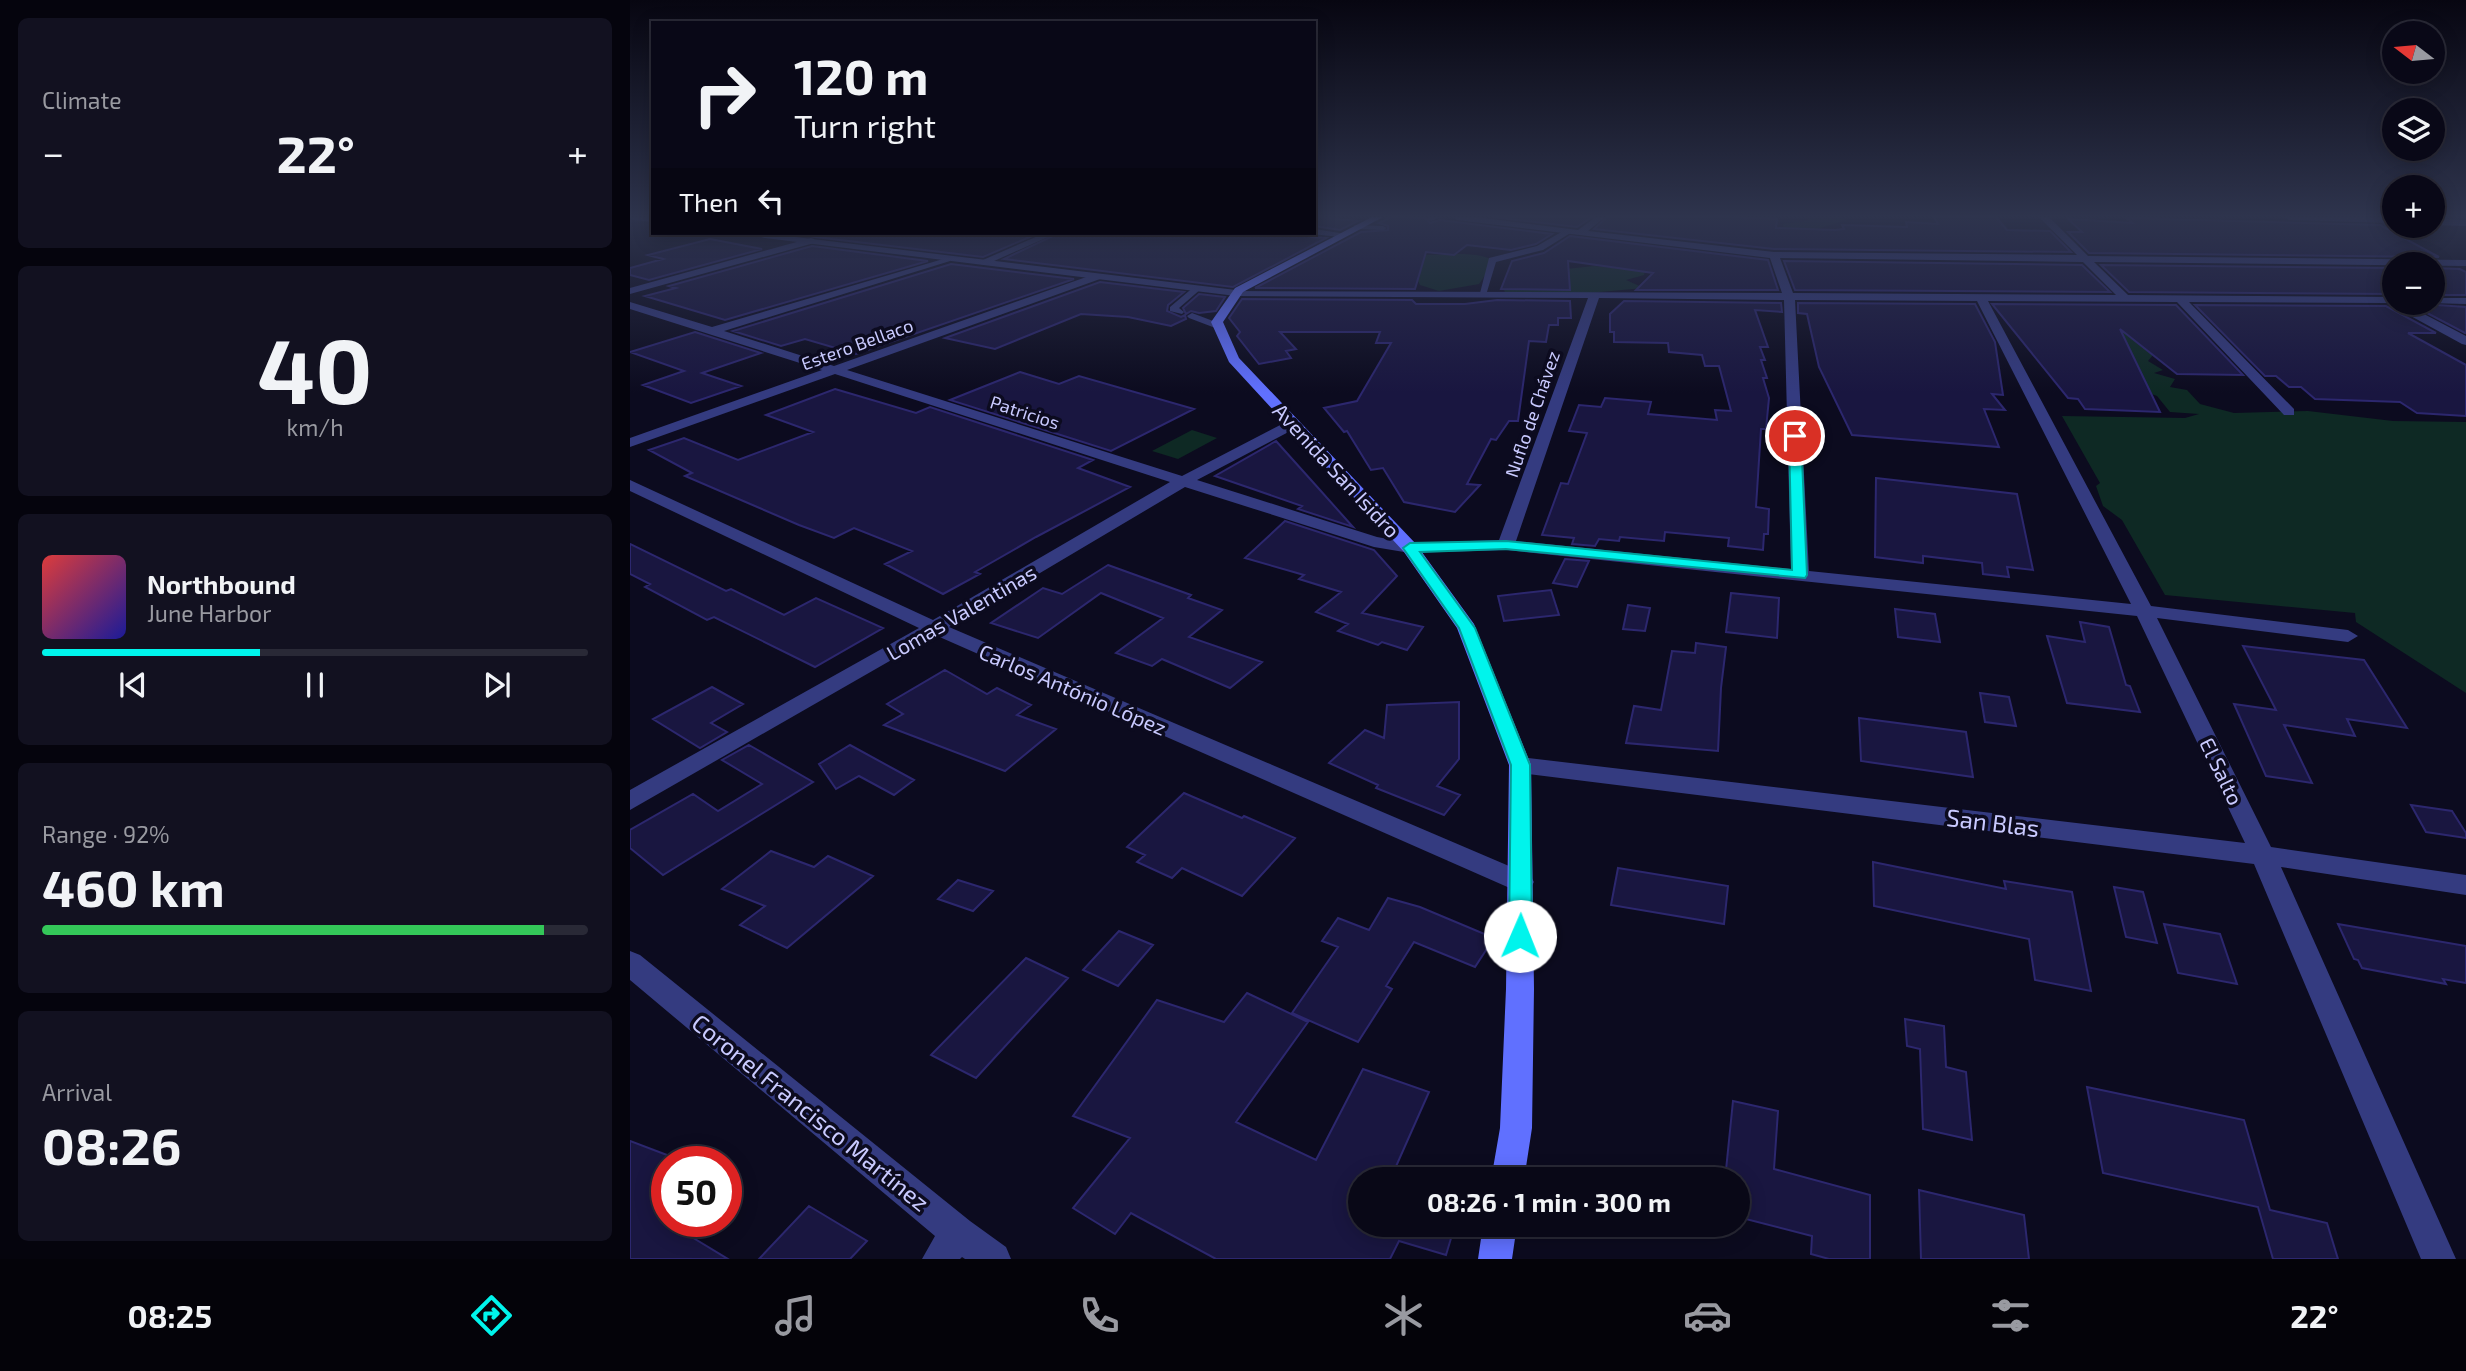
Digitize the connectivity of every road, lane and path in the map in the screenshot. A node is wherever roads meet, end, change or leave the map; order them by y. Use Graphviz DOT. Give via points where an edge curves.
graph roads {
  1 [pos="685,276"];
  2 [pos="891,276"];
  3 [pos="1087,276"];
  4 [pos="1266,276"];
  5 [pos="1487,276"];
  6 [pos="1781,276"];
  7 [pos="2103,276"];
  8 [pos="1097,277"];
  9 [pos="1198,288"];
  10 [pos="630,291"];
  11 [pos="1236,293"];
  12 [pos="1482,295"];
  13 [pos="1594,296"];
  14 [pos="1980,296"];
  15 [pos="1789,297"];
  16 [pos="2124,297"];
  17 [pos="2179,298"];
  18 [pos="2382,300"];
  19 [pos="2445,301"];
  20 [pos="2466,301"];
  21 [pos="630,305"];
  22 [pos="1179,312"];
  23 [pos="2419,315"];
  24 [pos="1192,316"];
  25 [pos="1218,326"];
  26 [pos="715,330"];
  27 [pos="2466,341"];
  28 [pos="834,371"];
  29 [pos="2289,412"];
  30 [pos="1293,424"];
  31 [pos="630,443"];
  32 [pos="1182,482"];
  33 [pos="630,485"];
  34 [pos="1506,545"];
  35 [pos="1410,548"];
  36 [pos="1800,575"];
  37 [pos="2144,611"];
  38 [pos="934,628"];
  39 [pos="2348,636"];
  40 [pos="1520,765"];
  41 [pos="630,802"];
  42 [pos="2263,855"];
  43 [pos="1521,882"];
  44 [pos="2466,885"];
  45 [pos="630,963"];
  46 [pos="1509,1167"];
  47 [pos="1498,1237"];
  48 [pos="949,1246"];
  49 [pos="994,1259"];
  50 [pos="1495,1259"];
  51 [pos="2439,1259"];
  1 -- 10 [label="street"];
  2 -- 26 [label="street"];
  3 -- 8 [label="street"];
  4 -- 11 [label="main road"];
  5 -- 12 [label="lane"];
  6 -- 15 [label="street"];
  7 -- 16 [label="street"];
  8 -- 9 [label="street"];
  8 -- 28 [label="street, Estero Bellaco"];
  9 -- 11 [label="street"];
  9 -- 22 [label="lane" via="1177,303 1173,309"];
  11 -- 12 [label="street"];
  11 -- 25 [label="main road"];
  12 -- 13 [label="street"];
  13 -- 15 [label="street"];
  13 -- 34 [label="street, Nuflo de Chávez"];
  14 -- 15 [label="street"];
  14 -- 16 [label="street"];
  14 -- 37 [label="street, El Salto"];
  15 -- 36 [label="street"];
  16 -- 17 [label="street"];
  17 -- 18 [label="street"];
  17 -- 29 [label="street"];
  19 -- 20 [label="street"];
  21 -- 26 [label="street, Patricios"];
  23 -- 27 [label="street"];
  24 -- 25 [label="lane"];
  25 -- 30 [label="main road, Avenida San Isidro" via="1233,359"];
  26 -- 28 [label="street, Patricios"];
  28 -- 31 [label="street, Estero Bellaco"];
  28 -- 32 [label="street, Patricios"];
  30 -- 32 [label="street, Lomas Valentinas"];
  30 -- 35 [label="main road, Avenida San Isidro"];
  32 -- 35 [label="street, Patricios" via="1374,542"];
  32 -- 38 [label="street, Lomas Valentinas"];
  33 -- 38 [label="street, Carlos António López"];
  34 -- 35 [label="street, Patricios"];
  34 -- 36 [label="street, Patricios"];
  35 -- 40 [label="main road, Avenida San Isidro" via="1467,628"];
  36 -- 37 [label="street, Patricios"];
  37 -- 39 [label="street, Patricios"];
  37 -- 42 [label="street, El Salto"];
  38 -- 41 [label="street, Lomas Valentinas"];
  38 -- 43 [label="street, Carlos António López"];
  40 -- 42 [label="street, San Blas"];
  40 -- 43 [label="main road, Avenida San Isidro"];
  42 -- 44 [label="street, San Blas"];
  42 -- 51 [label="street, El Salto"];
  43 -- 46 [label="main road, Avenida San Isidro" via="1516,1128"];
  45 -- 48 [label="street, Coronel Francisco Martínez"];
  47 -- 50 [label="main road"];
  48 -- 49 [label="street, Coronel Francisco Martínez"];
}
